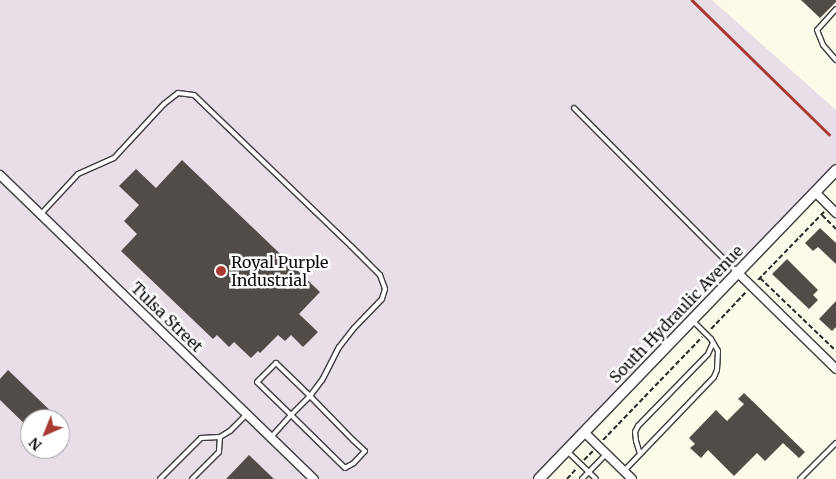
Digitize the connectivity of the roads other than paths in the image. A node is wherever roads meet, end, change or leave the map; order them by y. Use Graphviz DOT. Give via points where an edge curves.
graph roads {
  1 [pos="836,9"];
  2 [pos="836,60"];
  3 [pos="574,108"];
  4 [pos="836,170"];
  5 [pos="0,175"];
  6 [pos="814,192"];
  7 [pos="836,213"];
  8 [pos="40,214"];
  9 [pos="736,272"];
  10 [pos="691,319"];
  11 [pos="714,343"];
  12 [pos="836,369"];
  13 [pos="310,396"];
  14 [pos="247,414"];
  15 [pos="291,415"];
  16 [pos="584,432"];
  17 [pos="220,437"];
  18 [pos="271,437"];
  19 [pos="836,443"];
  20 [pos="566,450"];
  21 [pos="606,454"];
  22 [pos="640,454"];
  23 [pos="589,472"];
  24 [pos="627,476"];
  25 [pos="544,478"];
  26 [pos="160,479"];
  27 [pos="192,479"];
  28 [pos="314,479"];
  29 [pos="582,479"];
  30 [pos="596,479"];
  31 [pos="800,479"];
  1 -- 2 [label="lane" via="817,30 822,45"];
  3 -- 9 [label="lane"];
  4 -- 6 [label="street, South Hydraulic Avenue"];
  5 -- 8 [label="street, Tulsa Street"];
  6 -- 7 [label="street"];
  6 -- 9 [label="street, South Hydraulic Avenue"];
  8 -- 13 [label="lane" via="78,174 114,158 178,93 194,95 380,275 384,289 382,299 339,347"];
  8 -- 14 [label="street, Tulsa Street"];
  9 -- 10 [label="street, South Hydraulic Avenue"];
  9 -- 12 [label="street"];
  10 -- 11 [label="lane"];
  10 -- 16 [label="street, South Hydraulic Avenue"];
  11 -- 22 [label="lane" via="718,356 714,378"];
  11 -- 22 [label="lane" via="708,354 638,426 635,432"];
  13 -- 15 [label="lane"];
  13 -- 15 [label="lane" via="276,363 256,382"];
  13 -- 15 [label="lane" via="365,451 354,463 345,468"];
  14 -- 17 [label="lane"];
  14 -- 18 [label="street, Tulsa Street"];
  15 -- 18 [label="lane"];
  16 -- 20 [label="street, South Hydraulic Avenue"];
  16 -- 21 [label="street"];
  17 -- 26 [label="lane" via="201,438"];
  17 -- 27 [label="lane" via="219,452"];
  18 -- 28 [label="street, Tulsa Street"];
  19 -- 31 [label="lane"];
  20 -- 23 [label="lane"];
  20 -- 25 [label="street, South Hydraulic Avenue"];
  21 -- 23 [label="lane"];
  21 -- 24 [label="street"];
  22 -- 24 [label="lane"];
  23 -- 29 [label="lane"];
  23 -- 30 [label="lane"];
}
